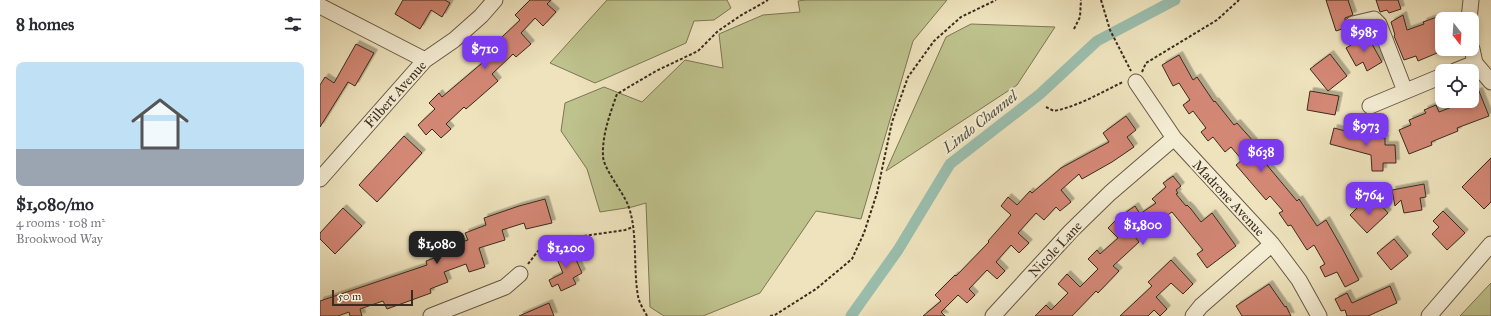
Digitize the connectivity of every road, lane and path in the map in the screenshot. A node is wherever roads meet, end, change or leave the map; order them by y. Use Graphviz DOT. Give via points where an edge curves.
graph roads {
  1 [pos="495,0"];
  2 [pos="768,0"];
  3 [pos="996,0"];
  4 [pos="1081,0"];
  5 [pos="1101,0"];
  6 [pos="1239,0"];
  7 [pos="1471,0"];
  8 [pos="320,6"];
  9 [pos="1470,12"];
  10 [pos="1353,24"];
  11 [pos="1074,29"];
  12 [pos="1474,56"];
  13 [pos="425,60"];
  14 [pos="1464,64"];
  15 [pos="1128,67"];
  16 [pos="1435,79"];
  17 [pos="1136,82"];
  18 [pos="1491,82"];
  19 [pos="1406,91"];
  20 [pos="1370,106"];
  21 [pos="1046,107"];
  22 [pos="1174,138"];
  23 [pos="320,179"];
  24 [pos="633,227"];
  25 [pos="1272,244"];
  26 [pos="1491,244"];
  27 [pos="520,274"];
  28 [pos="1440,302"];
  29 [pos="431,316"];
  30 [pos="647,316"];
  31 [pos="770,316"];
  32 [pos="993,316"];
  33 [pos="1193,316"];
  34 [pos="1319,316"];
  35 [pos="1421,316"];
  36 [pos="1429,316"];
  1 -- 13 [label="street, Filbert Avenue" via="454,40"];
  2 -- 24 [label="path" via="718,32 698,51 656,71 617,94 605,131 602,158 629,206"];
  3 -- 31 [label="path" via="961,17 934,42 908,77 892,122 877,193 864,233 852,259 816,288"];
  4 -- 11 [label="path" via="1080,17"];
  5 -- 15 [label="path" via="1110,30"];
  6 -- 17 [label="path" via="1217,20 1146,63"];
  7 -- 9 [label="street"];
  8 -- 13 [label="street"];
  10 -- 19 [label="street" via="1374,19 1379,24"];
  12 -- 14 [label="street"];
  12 -- 18 [label="street"];
  13 -- 23 [label="street, Filbert Avenue"];
  16 -- 19 [label="street"];
  17 -- 21 [label="path" via="1123,82 1064,109 1054,111"];
  17 -- 22 [label="street, Madrone Avenue"];
  19 -- 20 [label="street"];
  22 -- 25 [label="street, Madrone Avenue"];
  22 -- 32 [label="street, Nicole Lane" via="1110,193 1071,231"];
  24 -- 27 [label="path" via="570,238 538,251"];
  24 -- 30 [label="path" via="638,298"];
  25 -- 33 [label="street" via="1201,306"];
  25 -- 34 [label="street, Madrone Avenue" via="1299,280"];
  26 -- 28 [label="street"];
  27 -- 29 [label="street" via="505,287"];
  28 -- 35 [label="street"];
  28 -- 36 [label="street"];
}
